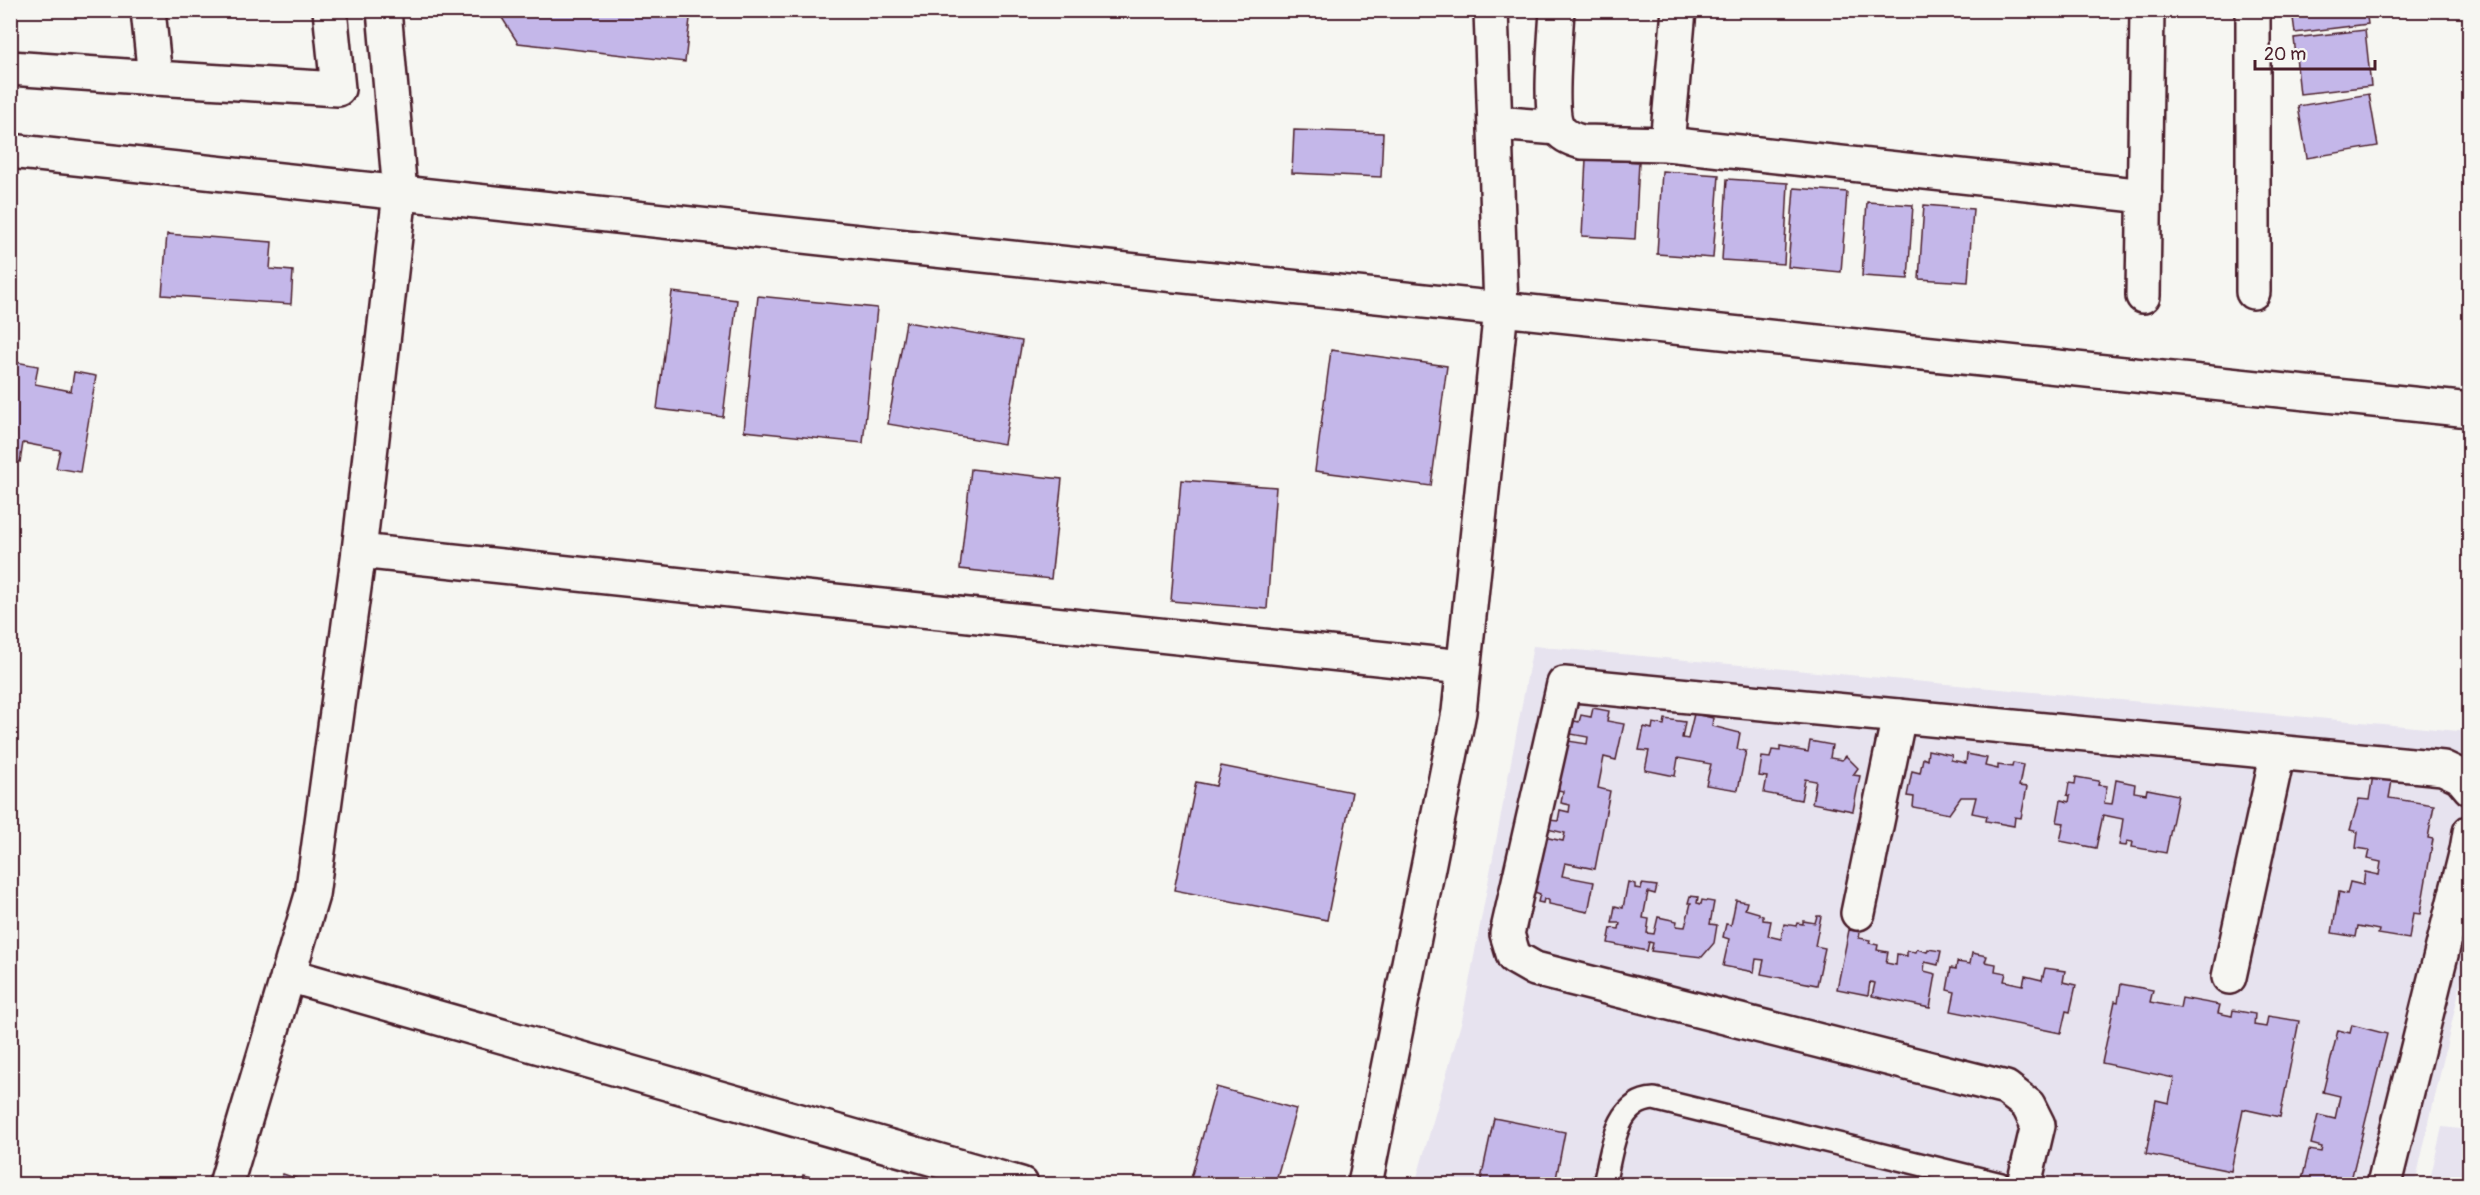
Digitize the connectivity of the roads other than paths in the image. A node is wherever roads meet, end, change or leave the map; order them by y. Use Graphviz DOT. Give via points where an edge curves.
graph roads {
  1 [pos="148,10"];
  2 [pos="330,10"];
  3 [pos="384,10"];
  4 [pos="1491,10"];
  5 [pos="1557,10"];
  6 [pos="1679,10"];
  7 [pos="2147,10"];
  8 [pos="2253,10"];
  9 [pos="10,68"];
  10 [pos="155,78"];
  11 [pos="1496,123"];
  12 [pos="1558,128"];
  13 [pos="1667,144"];
  14 [pos="10,151"];
  15 [pos="400,193"];
  16 [pos="2145,196"];
  17 [pos="2253,292"];
  18 [pos="2143,296"];
  19 [pos="1501,309"];
  20 [pos="2469,410"];
  21 [pos="359,551"];
  22 [pos="1463,667"];
  23 [pos="1899,716"];
  24 [pos="2278,752"];
  25 [pos="2469,788"];
  26 [pos="2469,832"];
  27 [pos="1858,913"];
  28 [pos="288,975"];
  29 [pos="2229,977"];
  30 [pos="226,1185"];
  31 [pos="1021,1185"];
  32 [pos="1365,1185"];
  33 [pos="1604,1185"];
  34 [pos="2001,1185"];
  35 [pos="2024,1185"];
  36 [pos="2384,1185"];
  1 -- 10 [label="street"];
  2 -- 10 [label="street" via="338,89"];
  3 -- 15 [label="street"];
  4 -- 11 [label="street"];
  5 -- 12 [label="street" via="1553,109"];
  6 -- 13 [label="street"];
  7 -- 16 [label="street"];
  8 -- 17 [label="street"];
  9 -- 10 [label="street"];
  11 -- 12 [label="street"];
  11 -- 19 [label="street"];
  12 -- 13 [label="street" via="1582,142"];
  13 -- 16 [label="street"];
  14 -- 15 [label="street"];
  15 -- 19 [label="street"];
  15 -- 21 [label="street"];
  16 -- 18 [label="street"];
  19 -- 20 [label="street"];
  19 -- 22 [label="street"];
  21 -- 22 [label="street"];
  21 -- 28 [label="street" via="312,895"];
  22 -- 32 [label="street" via="1459,712"];
  23 -- 24 [label="street"];
  23 -- 27 [label="street"];
  23 -- 35 [label="street" via="1564,684 1507,934 1514,957 1535,969 2006,1088 2028,1105 2038,1125"];
  24 -- 25 [label="street" via="2443,768 2460,776"];
  24 -- 29 [label="street"];
  26 -- 36 [label="street" via="2468,850"];
  28 -- 30 [label="street"];
  28 -- 31 [label="street"];
  33 -- 34 [label="lane" via="1621,1120 1630,1107 1641,1100 1654,1099"];
}
